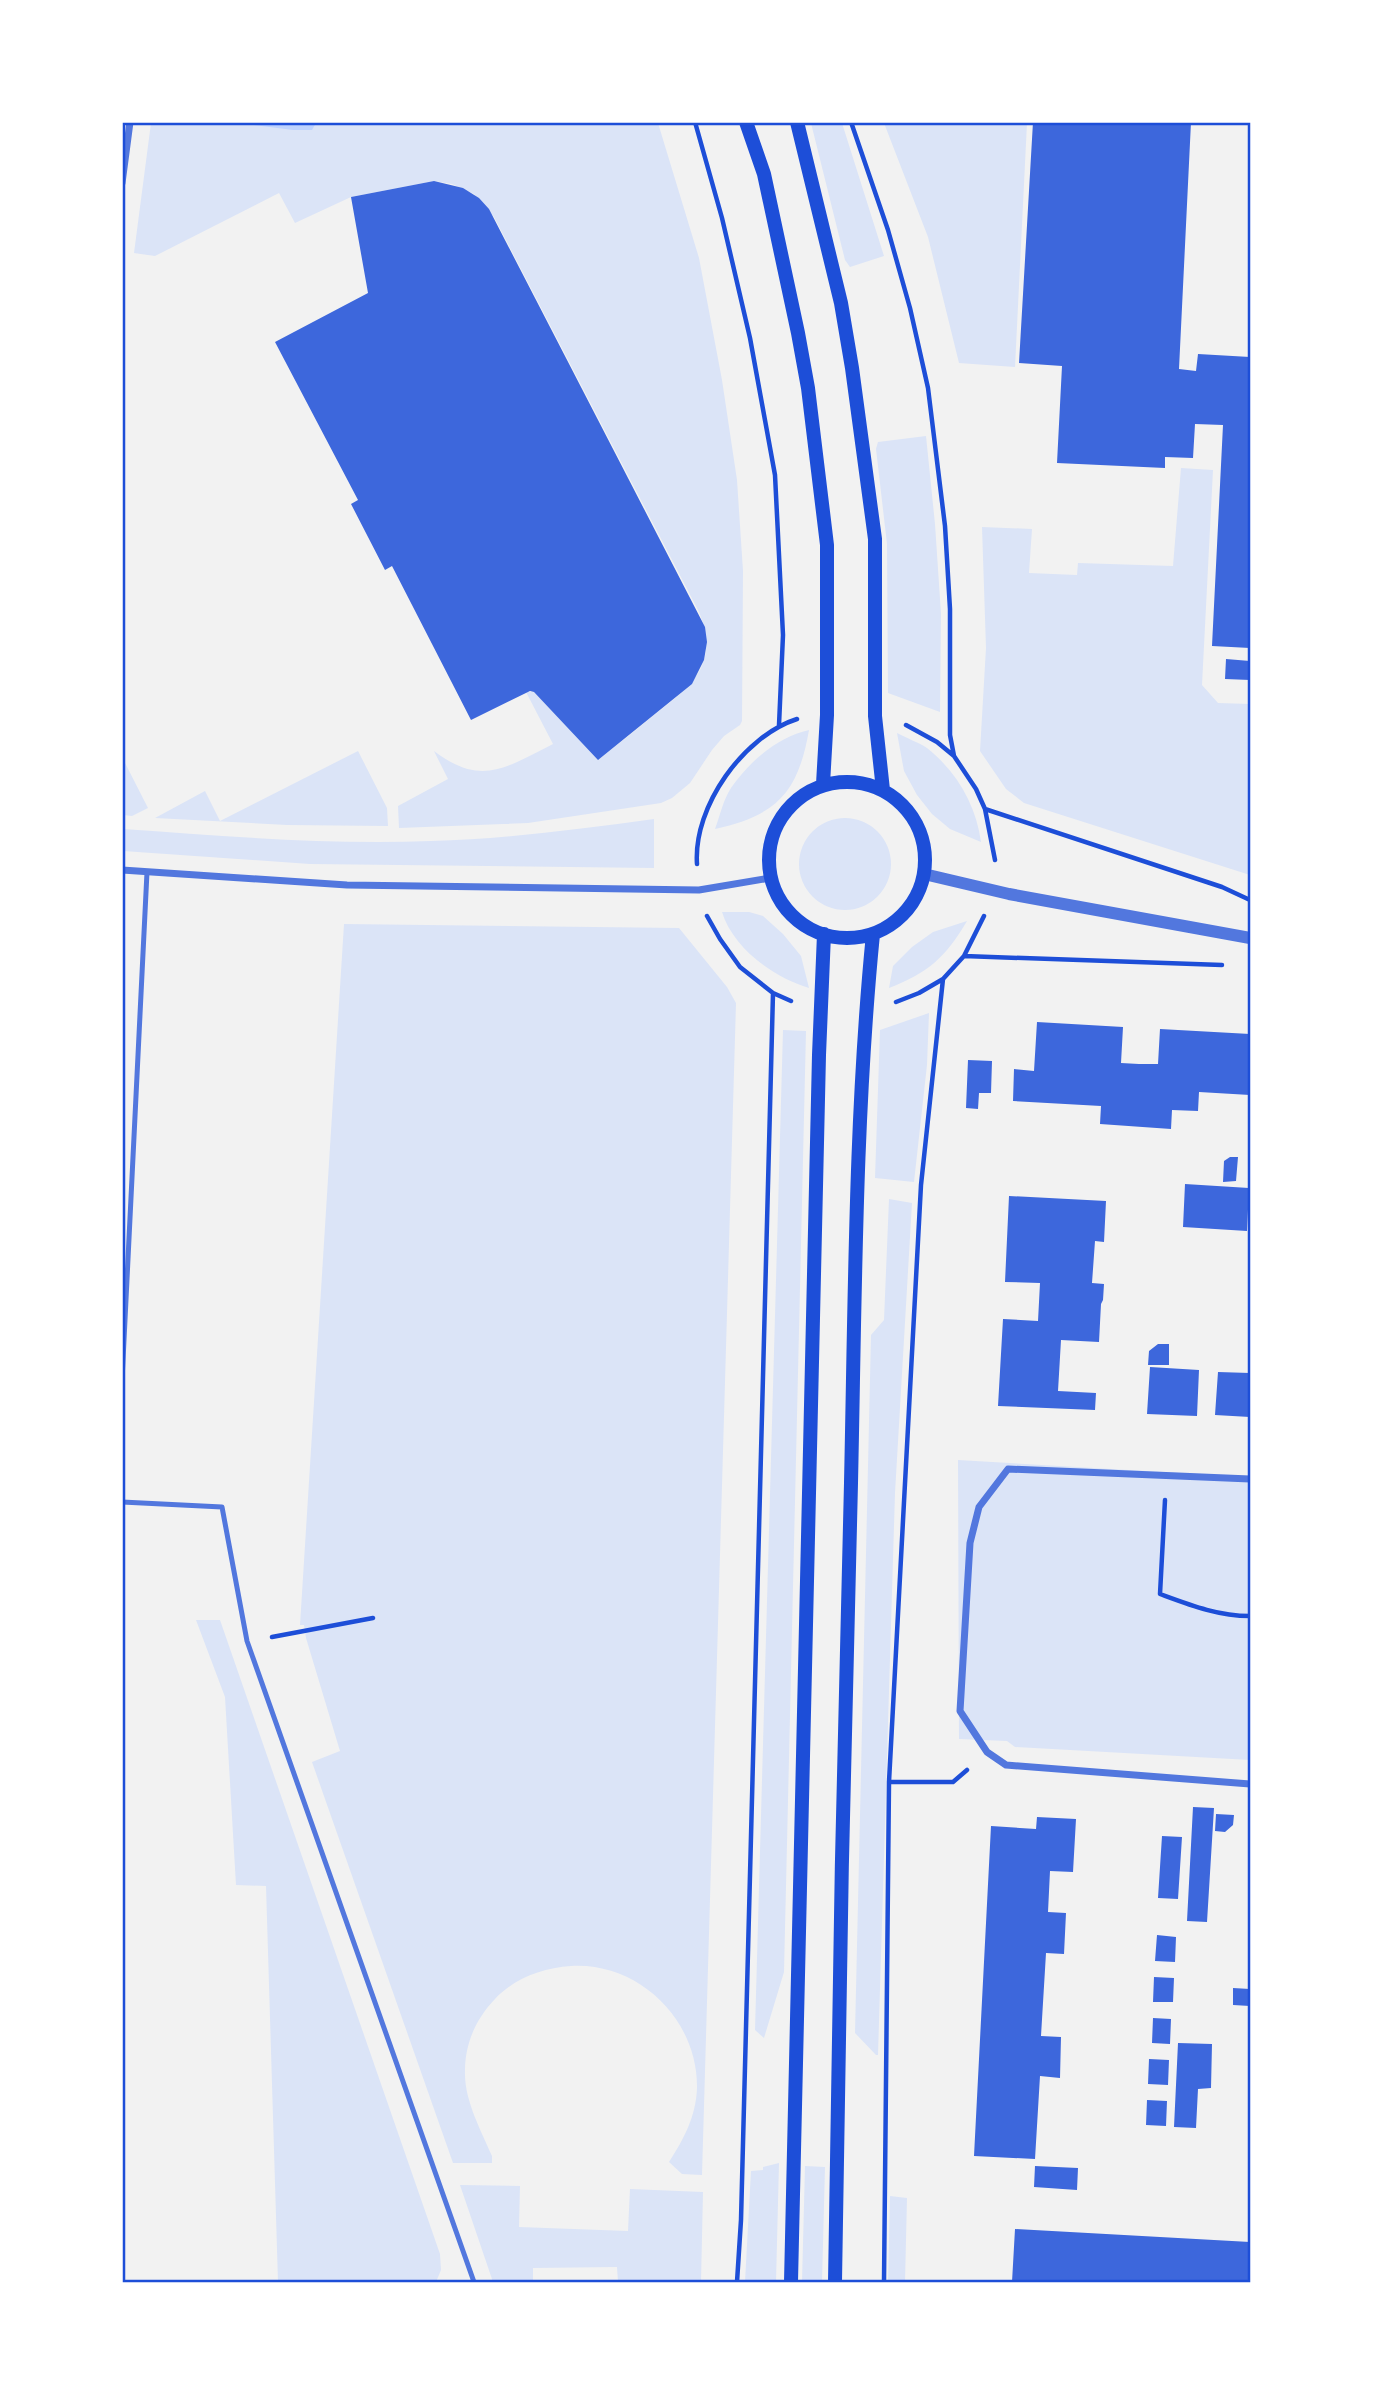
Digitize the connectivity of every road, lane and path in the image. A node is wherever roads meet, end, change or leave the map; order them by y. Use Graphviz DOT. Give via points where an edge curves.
graph roads {
  1 [pos="130,122"];
  2 [pos="695,122"];
  3 [pos="746,122"];
  4 [pos="797,122"];
  5 [pos="851,122"];
  6 [pos="122,183"];
  7 [pos="823,784"];
  8 [pos="883,790"];
  9 [pos="985,809"];
  10 [pos="122,870"];
  11 [pos="147,872"];
  12 [pos="924,874"];
  13 [pos="770,878"];
  14 [pos="699,890"];
  15 [pos="994,891"];
  16 [pos="1251,900"];
  17 [pos="824,934"];
  18 [pos="873,934"];
  19 [pos="1251,938"];
  20 [pos="964,956"];
  21 [pos="1227,965"];
  22 [pos="122,1381"];
  23 [pos="1167,1475"];
  24 [pos="1251,1479"];
  25 [pos="122,1502"];
  26 [pos="1251,1616"];
  27 [pos="373,1618"];
  28 [pos="247,1641"];
  29 [pos="987,1752"];
  30 [pos="889,1782"];
  31 [pos="1251,1784"];
  32 [pos="474,2283"];
  33 [pos="737,2283"];
  34 [pos="791,2283"];
  35 [pos="835,2283"];
  36 [pos="884,2283"];
  1 -- 6 [label="street"];
  2 -- 14 [label="path" via="763,401 775,475 783,635 779,725 742,756 716,790 701,828 696,857"];
  3 -- 7 [label="main road" via="764,174 798,332 827,545"];
  4 -- 8 [label="main road" via="841,303 875,539 875,716"];
  5 -- 9 [label="path" via="892,243 928,388 950,609 950,735 954,757"];
  7 -- 8 [label="main road" via="854,781"];
  7 -- 13 [label="main road" via="790,805 771,839"];
  8 -- 12 [label="main road" via="909,811 924,841"];
  9 -- 15 [label="path" via="995,861"];
  9 -- 16 [label="path"];
  10 -- 11 [label="street"];
  11 -- 14 [label="street" via="347,885"];
  11 -- 22 [label="lane"];
  12 -- 15 [label="street"];
  12 -- 18 [label="main road" via="914,900 896,920"];
  13 -- 14 [label="street"];
  13 -- 17 [label="main road" via="781,902 800,922"];
  14 -- 33 [label="path" via="707,916 740,967 773,993"];
  15 -- 19 [label="street"];
  15 -- 20 [label="path"];
  17 -- 18 [label="main road" via="849,938"];
  17 -- 34 [label="main road"];
  18 -- 35 [label="main road" via="865,1010 858,1197"];
  20 -- 21 [label="path"];
  20 -- 30 [label="path" via="943,979 921,1185"];
  23 -- 24 [label="street"];
  23 -- 26 [label="path" via="1160,1594 1203,1610"];
  23 -- 29 [label="street" via="1008,1469 979,1507 970,1543 960,1711"];
  25 -- 28 [label="lane" via="222,1507"];
  27 -- 28 [label="path"];
  28 -- 32 [label="lane"];
  29 -- 30 [label="path" via="953,1782"];
  29 -- 31 [label="street" via="1006,1765"];
  30 -- 36 [label="path"];
}
